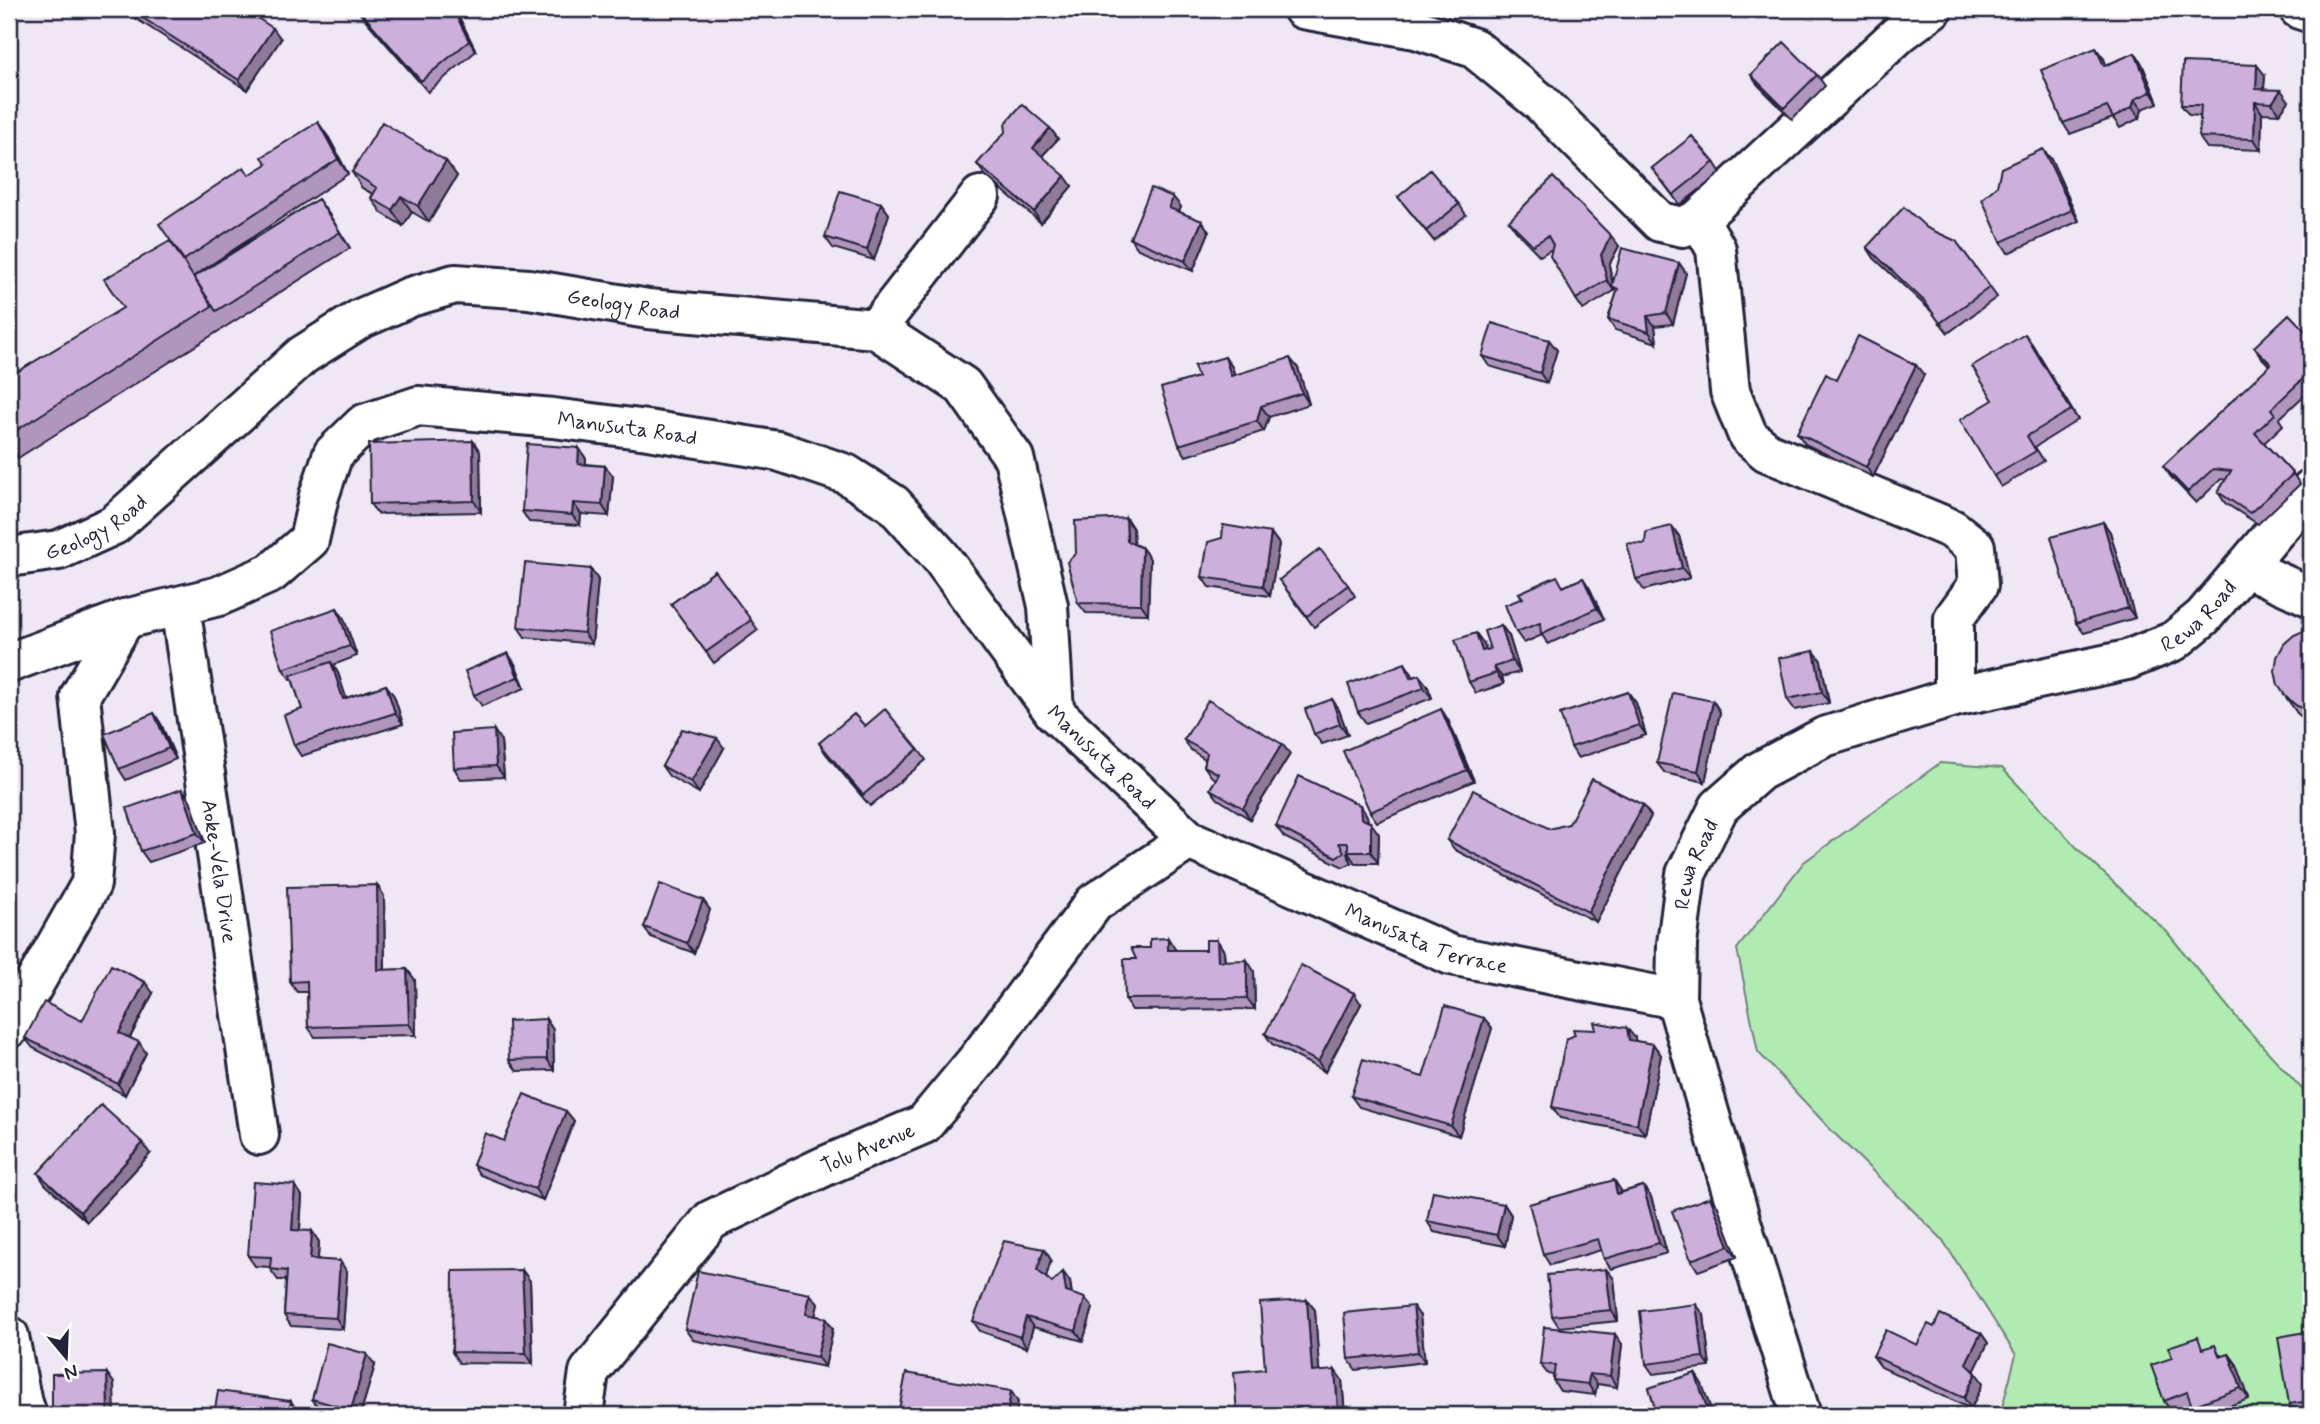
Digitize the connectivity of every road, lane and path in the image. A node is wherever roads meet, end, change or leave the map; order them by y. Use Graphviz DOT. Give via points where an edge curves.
graph roads {
  1 [pos="1303,9"];
  2 [pos="1932,9"];
  3 [pos="2299,9"];
  4 [pos="2311,13"];
  5 [pos="981,196"];
  6 [pos="1699,219"];
  7 [pos="876,328"];
  8 [pos="2311,489"];
  9 [pos="9,557"];
  10 [pos="2245,567"];
  11 [pos="2311,597"];
  12 [pos="180,606"];
  13 [pos="125,619"];
  14 [pos="9,663"];
  15 [pos="1954,697"];
  16 [pos="1054,712"];
  17 [pos="1189,840"];
  18 [pos="1676,999"];
  19 [pos="9,1028"];
  20 [pos="259,1135"];
  21 [pos="9,1336"];
  22 [pos="27,1415"];
  23 [pos="583,1415"];
  24 [pos="1801,1415"];
  1 -- 6 [label="street" via="1416,29 1474,48 1540,102 1660,222 1683,227"];
  2 -- 6 [label="street" via="1900,33"];
  3 -- 4 [label="street"];
  5 -- 7 [label="street"];
  6 -- 15 [label="street" via="1716,249 1730,391 1748,436 1768,452 1952,529 1975,547 1978,585 1954,618"];
  7 -- 9 [label="street, Geology Road" via="648,309 528,289 456,284 410,297 360,319 303,355 114,525 59,550"];
  7 -- 16 [label="street, Geology Road" via="963,387 1014,457 1048,606"];
  8 -- 10 [label="street, Rewa Road"];
  10 -- 11 [label="street"];
  10 -- 15 [label="street, Rewa Road" via="2203,617 2174,641 2127,660"];
  12 -- 13 [label="street, Manusuta Road"];
  12 -- 16 [label="street, Manusuta Road" via="219,596 271,573 309,540 333,454 364,424 418,406 566,420 778,451 846,474 893,504 940,556"];
  12 -- 20 [label="street, Aoke-Vela Drive"];
  13 -- 14 [label="street, Manusuta Road"];
  13 -- 19 [label="street" via="80,696 96,833 91,884"];
  15 -- 18 [label="street, Rewa Road" via="1824,737 1760,771 1719,807 1686,874"];
  16 -- 17 [label="street, Manusuta Road"];
  17 -- 18 [label="street, Manusata Terrace" via="1451,955"];
  17 -- 23 [label="street, Tolu Avenue" via="1094,903 924,1124 711,1220 589,1372"];
  18 -- 24 [label="street, Rewa Road"];
  21 -- 22 [label="street"];
}
